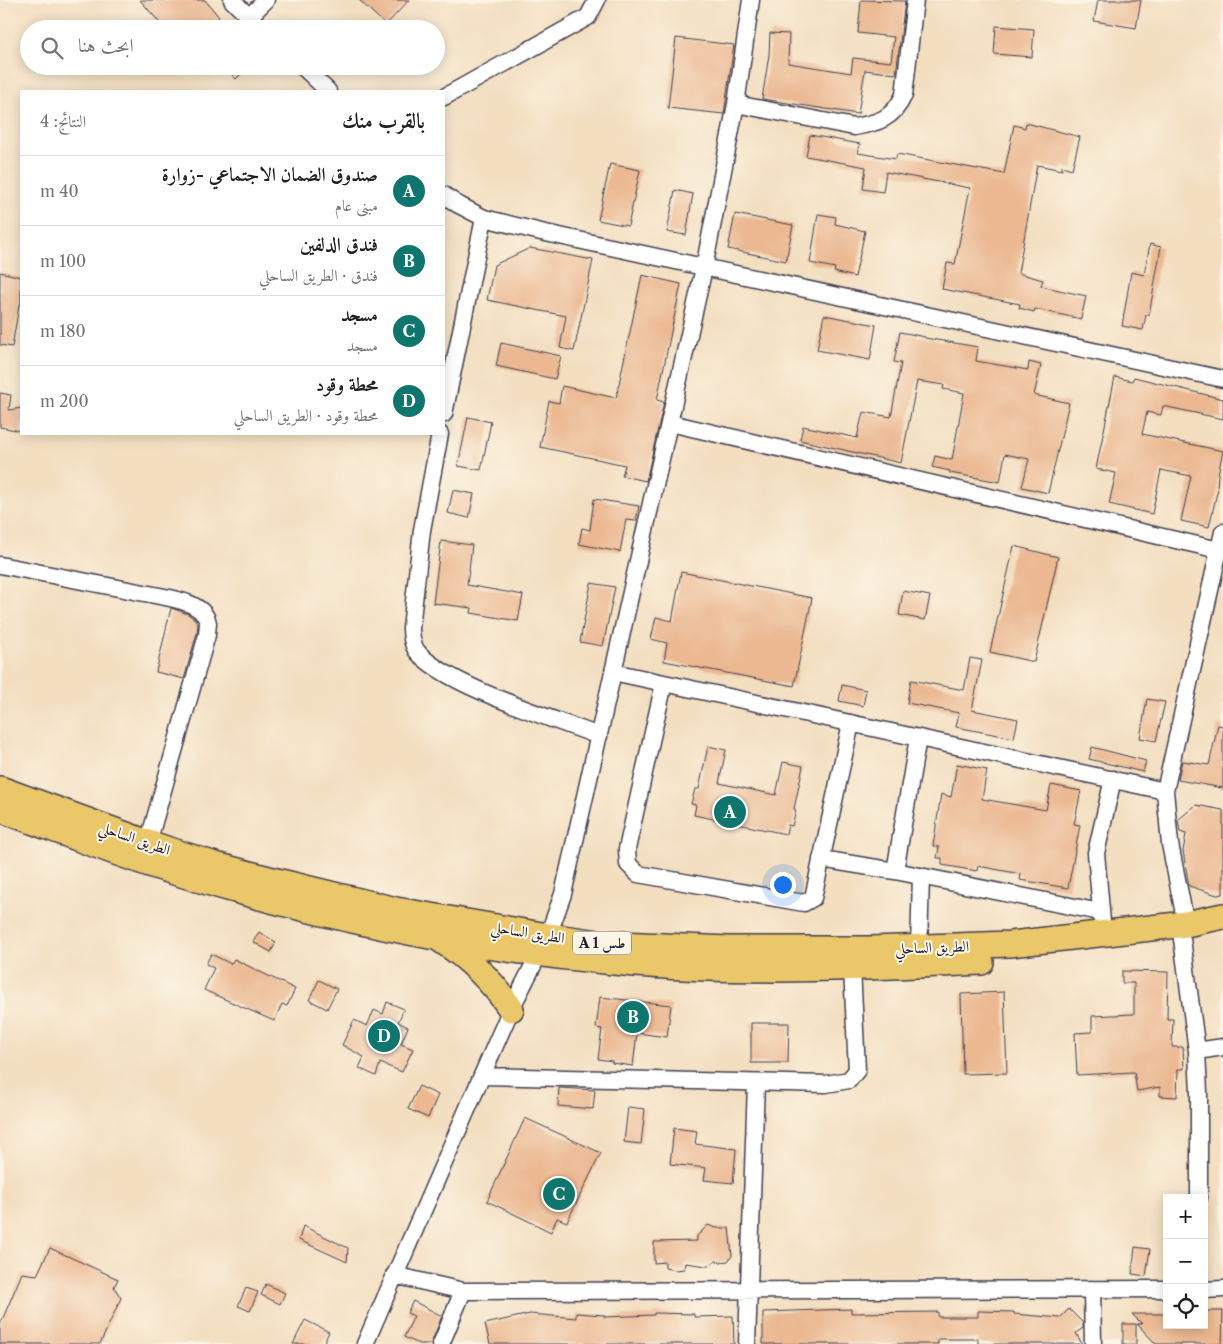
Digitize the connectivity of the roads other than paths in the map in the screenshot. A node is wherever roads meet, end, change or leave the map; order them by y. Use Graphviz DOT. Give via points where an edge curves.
graph roads {
  1 [pos="232,0"];
  2 [pos="266,0"];
  3 [pos="597,0"];
  4 [pos="751,0"];
  5 [pos="915,0"];
  6 [pos="249,17"];
  7 [pos="252,20"];
  8 [pos="311,75"];
  9 [pos="327,90"];
  10 [pos="445,96"];
  11 [pos="736,104"];
  12 [pos="445,197"];
  13 [pos="484,218"];
  14 [pos="704,268"];
  15 [pos="1223,379"];
  16 [pos="445,409"];
  17 [pos="670,423"];
  18 [pos="440,435"];
  19 [pos="1223,532"];
  20 [pos="1219,550"];
  21 [pos="0,565"];
  22 [pos="613,672"];
  23 [pos="664,683"];
  24 [pos="851,723"];
  25 [pos="599,736"];
  26 [pos="918,738"];
  27 [pos="1113,779"];
  28 [pos="0,789"];
  29 [pos="1166,790"];
  30 [pos="0,809"];
  31 [pos="148,844"];
  32 [pos="821,859"];
  33 [pos="895,871"];
  34 [pos="921,876"];
  35 [pos="1223,916"];
  36 [pos="1102,923"];
  37 [pos="1223,931"];
  38 [pos="1184,932"];
  39 [pos="435,936"];
  40 [pos="543,945"];
  41 [pos="918,948"];
  42 [pos="852,968"];
  43 [pos="511,1009"];
  44 [pos="1223,1047"];
  45 [pos="1197,1050"];
  46 [pos="482,1076"];
  47 [pos="756,1083"];
  48 [pos="1199,1194"];
  49 [pos="394,1275"];
  50 [pos="1092,1289"];
  51 [pos="1163,1289"];
  52 [pos="1223,1289"];
  53 [pos="748,1290"];
  54 [pos="1208,1290"];
  55 [pos="463,1291"];
  56 [pos="365,1344"];
  57 [pos="441,1344"];
  58 [pos="747,1344"];
  59 [pos="1092,1344"];
  1 -- 6 [label="street"];
  2 -- 6 [label="street"];
  3 -- 10 [label="street" via="588,16"];
  4 -- 11 [label="street"];
  5 -- 11 [label="street" via="904,95 888,117 854,127"];
  6 -- 7 [label="street"];
  8 -- 9 [label="street"];
  11 -- 14 [label="street"];
  12 -- 13 [label="street"];
  13 -- 14 [label="street"];
  13 -- 16 [label="street"];
  14 -- 15 [label="street"];
  14 -- 17 [label="street"];
  17 -- 20 [label="street"];
  17 -- 22 [label="street"];
  18 -- 25 [label="street" via="422,530 411,628 416,649 433,665 477,689"];
  19 -- 20 [label="street"];
  20 -- 29 [label="street"];
  21 -- 31 [label="street" via="176,599 198,608 206,617 207,635"];
  22 -- 23 [label="street"];
  22 -- 25 [label="street"];
  23 -- 24 [label="street"];
  23 -- 32 [label="street" via="627,849 628,864 638,874 804,903 813,898"];
  24 -- 26 [label="street"];
  24 -- 32 [label="street"];
  25 -- 40 [label="street" via="567,878"];
  26 -- 27 [label="street"];
  26 -- 33 [label="street"];
  27 -- 29 [label="street"];
  27 -- 36 [label="street" via="1096,853"];
  28 -- 31 [label="highway, الطريق الساحلي / A 1 طس"];
  29 -- 38 [label="street" via="1170,844"];
  30 -- 39 [label="highway, الطريق الساحلي / A 1 طس" via="161,868 240,892"];
  31 -- 40 [label="highway, الطريق الساحلي / A 1 طس" via="334,896"];
  32 -- 33 [label="street"];
  33 -- 34 [label="street"];
  34 -- 36 [label="street"];
  34 -- 41 [label="street"];
  35 -- 38 [label="highway, الطريق الساحلي / A 1 طس"];
  36 -- 38 [label="highway, الطريق الساحلي / A 1 طس"];
  36 -- 41 [label="highway, الطريق الساحلي / A 1 طس" via="1010,944"];
  37 -- 38 [label="highway, الطريق الساحلي / A 1 طس"];
  38 -- 42 [label="highway, الطريق الساحلي / A 1 طس" via="1013,961"];
  38 -- 45 [label="street"];
  39 -- 40 [label="highway, الطريق الساحلي / A 1 طس"];
  39 -- 43 [label="highway" via="478,968"];
  40 -- 41 [label="highway, الطريق الساحلي / A 1 طس" via="599,943 728,949"];
  40 -- 42 [label="highway, الطريق الساحلي / A 1 طس" via="616,962 680,967"];
  40 -- 43 [label="street"];
  42 -- 47 [label="street" via="856,1070 849,1080 826,1084"];
  43 -- 46 [label="street"];
  44 -- 45 [label="street"];
  45 -- 48 [label="street"];
  46 -- 47 [label="street"];
  46 -- 49 [label="street"];
  47 -- 53 [label="street"];
  49 -- 55 [label="street"];
  49 -- 56 [label="street"];
  50 -- 51 [label="street"];
  50 -- 53 [label="street"];
  50 -- 59 [label="street"];
  52 -- 54 [label="street"];
  53 -- 55 [label="street"];
  53 -- 58 [label="street"];
  55 -- 57 [label="street"];
}
